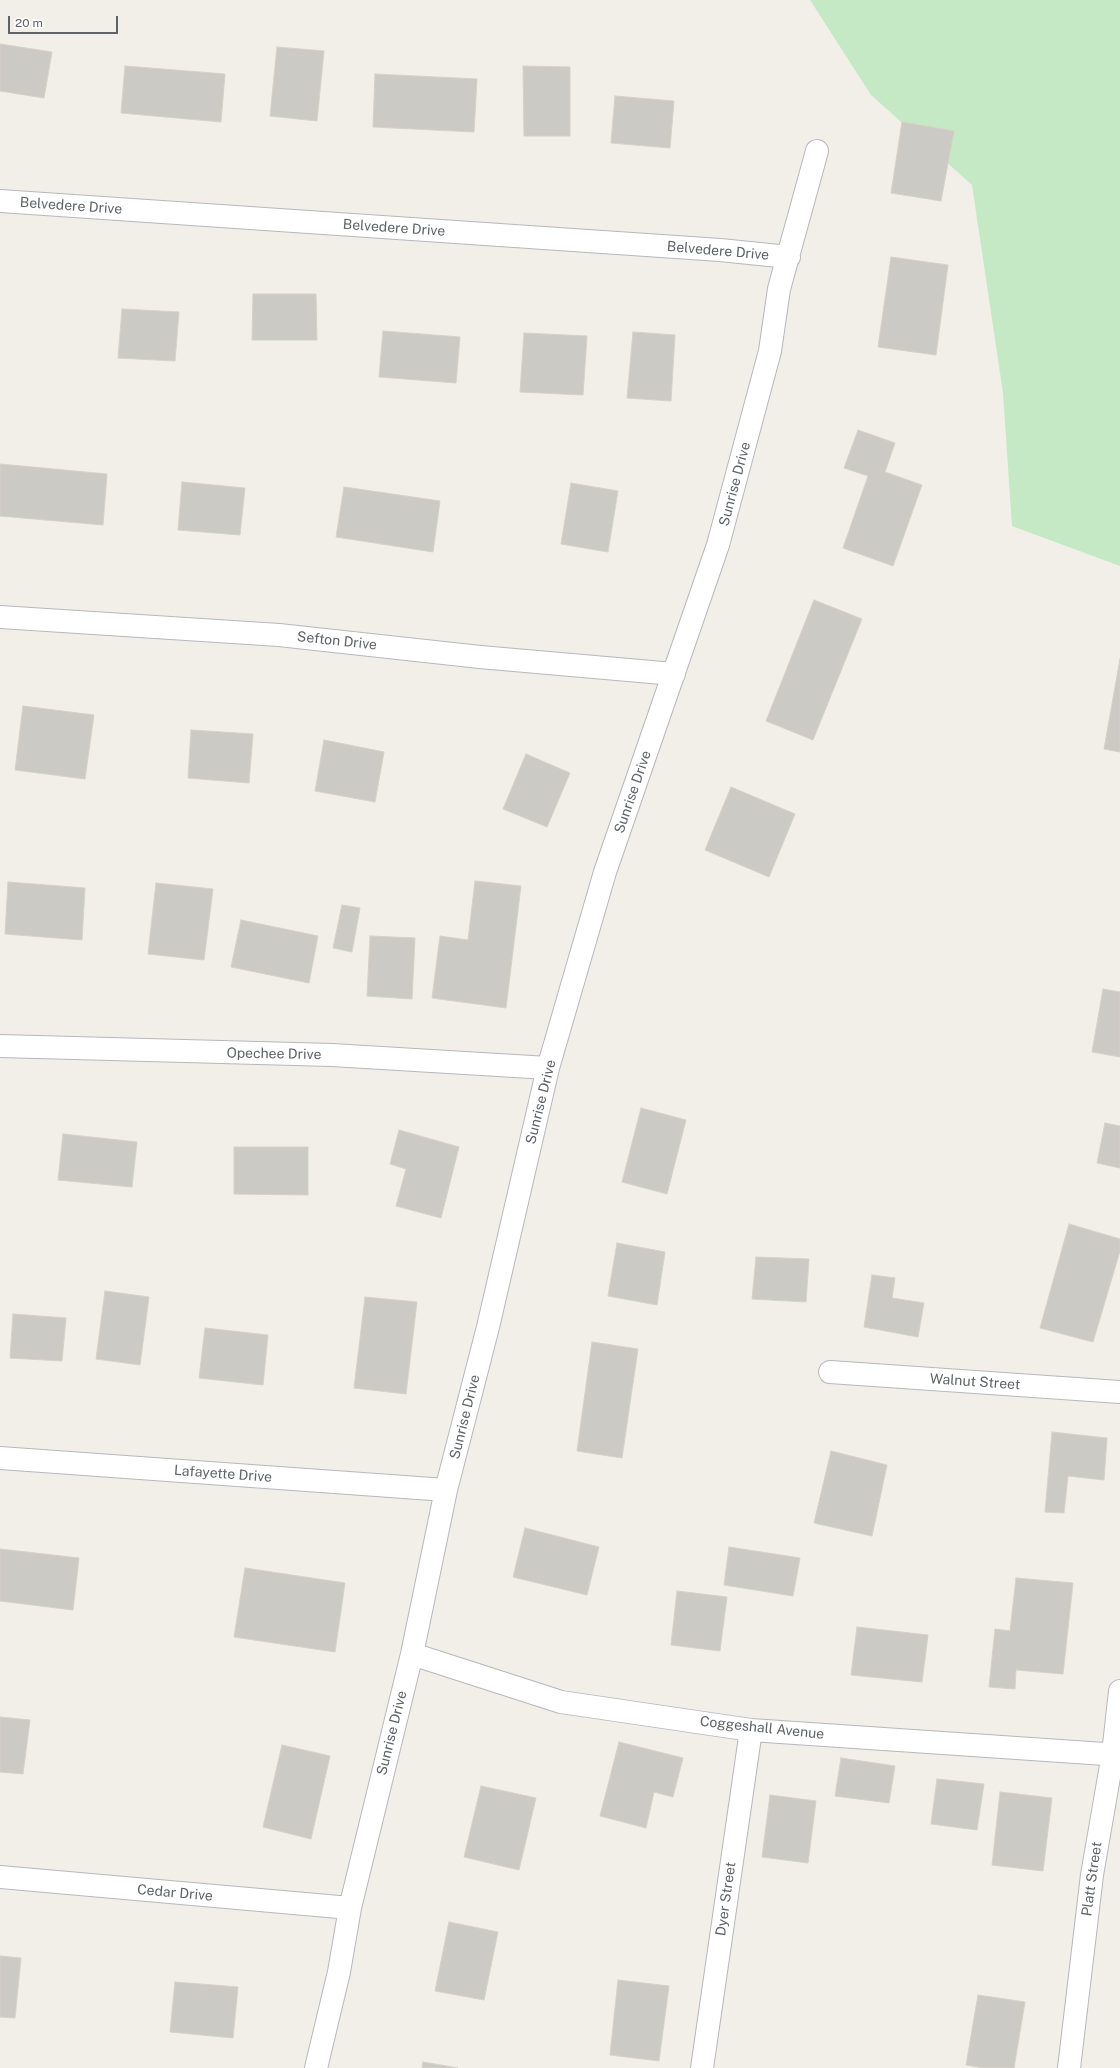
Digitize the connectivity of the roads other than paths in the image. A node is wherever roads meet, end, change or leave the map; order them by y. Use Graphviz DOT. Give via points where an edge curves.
graph roads {
  1 [pos="817,151"];
  2 [pos="0,201"];
  3 [pos="789,257"];
  4 [pos="0,617"];
  5 [pos="674,674"];
  6 [pos="0,1046"];
  7 [pos="548,1068"];
  8 [pos="830,1372"];
  9 [pos="1120,1392"];
  10 [pos="0,1458"];
  11 [pos="446,1490"];
  12 [pos="412,1654"];
  13 [pos="1120,1691"];
  14 [pos="751,1730"];
  15 [pos="1116,1755"];
  16 [pos="0,1877"];
  17 [pos="350,1908"];
  18 [pos="316,2068"];
  19 [pos="702,2068"];
  20 [pos="1069,2068"];
  1 -- 3 [label="street, Sunrise Drive"];
  2 -- 3 [label="street, Belvedere Drive"];
  3 -- 5 [label="street, Sunrise Drive" via="779,290 770,351 734,488 718,545"];
  4 -- 5 [label="street, Sefton Drive" via="279,635 480,657"];
  5 -- 7 [label="street, Sunrise Drive" via="605,872"];
  6 -- 7 [label="street, Opechee Drive" via="332,1055"];
  7 -- 11 [label="street, Sunrise Drive" via="488,1327"];
  8 -- 9 [label="street, Walnut Street"];
  10 -- 11 [label="street, Lafayette Drive"];
  11 -- 12 [label="street, Sunrise Drive"];
  12 -- 14 [label="street, Coggeshall Avenue" via="561,1702"];
  12 -- 17 [label="street, Sunrise Drive"];
  13 -- 15 [label="street, Platt Street"];
  14 -- 15 [label="street, Coggeshall Avenue"];
  14 -- 19 [label="street, Dyer Street"];
  15 -- 20 [label="street, Platt Street" via="1092,1875"];
  16 -- 17 [label="street, Cedar Drive"];
  17 -- 18 [label="street, Sunrise Drive" via="340,1972"];
}
